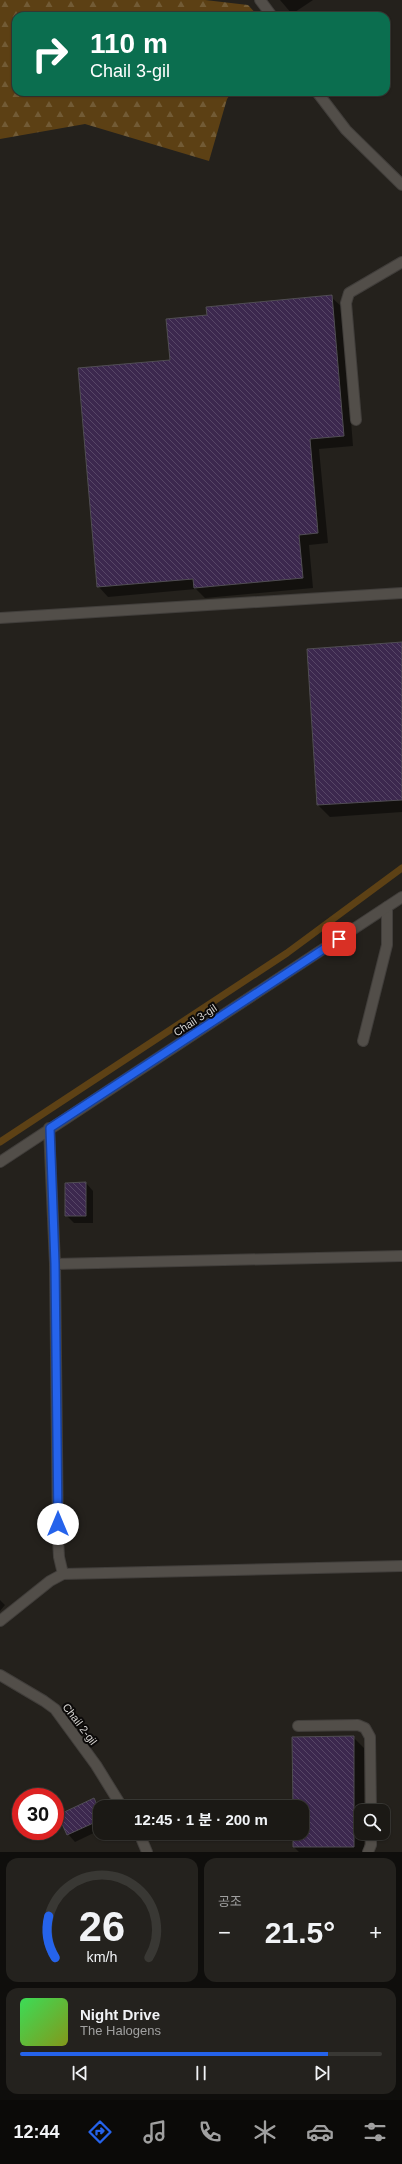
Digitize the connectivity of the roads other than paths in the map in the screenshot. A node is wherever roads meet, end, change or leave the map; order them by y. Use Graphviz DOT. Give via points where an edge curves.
graph roads {
  1 [pos="260,0"];
  2 [pos="269,12"];
  3 [pos="320,96"];
  4 [pos="402,185"];
  5 [pos="402,262"];
  6 [pos="356,420"];
  7 [pos="402,594"];
  8 [pos="0,618"];
  9 [pos="402,897"];
  10 [pos="387,907"];
  11 [pos="363,1041"];
  12 [pos="50,1128"];
  13 [pos="0,1162"];
  14 [pos="402,1256"];
  15 [pos="55,1264"];
  16 [pos="402,1566"];
  17 [pos="63,1574"];
  18 [pos="0,1621"];
  19 [pos="0,1675"];
  20 [pos="298,1726"];
  21 [pos="118,1800"];
  22 [pos="371,1804"];
  23 [pos="142,1840"];
  24 [pos="371,1840"];
  25 [pos="148,1852"];
  26 [pos="368,1852"];
  1 -- 2 [label="street"];
  3 -- 4 [label="street" via="346,130"];
  5 -- 6 [label="street" via="349,293 346,303"];
  7 -- 8 [label="street"];
  9 -- 10 [label="street, Chail 3-gil"];
  10 -- 11 [label="street" via="387,945"];
  10 -- 12 [label="street, Chail 3-gil"];
  12 -- 13 [label="street, Chail 3-gil"];
  12 -- 15 [label="street"];
  14 -- 15 [label="street"];
  15 -- 17 [label="street" via="58,1539"];
  16 -- 17 [label="street"];
  17 -- 18 [label="street" via="50,1581"];
  19 -- 21 [label="street, Chail 2-gil" via="55,1709 96,1765"];
  20 -- 22 [label="street" via="358,1725 365,1728 370,1737"];
  23 -- 25 [label="street"];
  24 -- 26 [label="street"];
}
